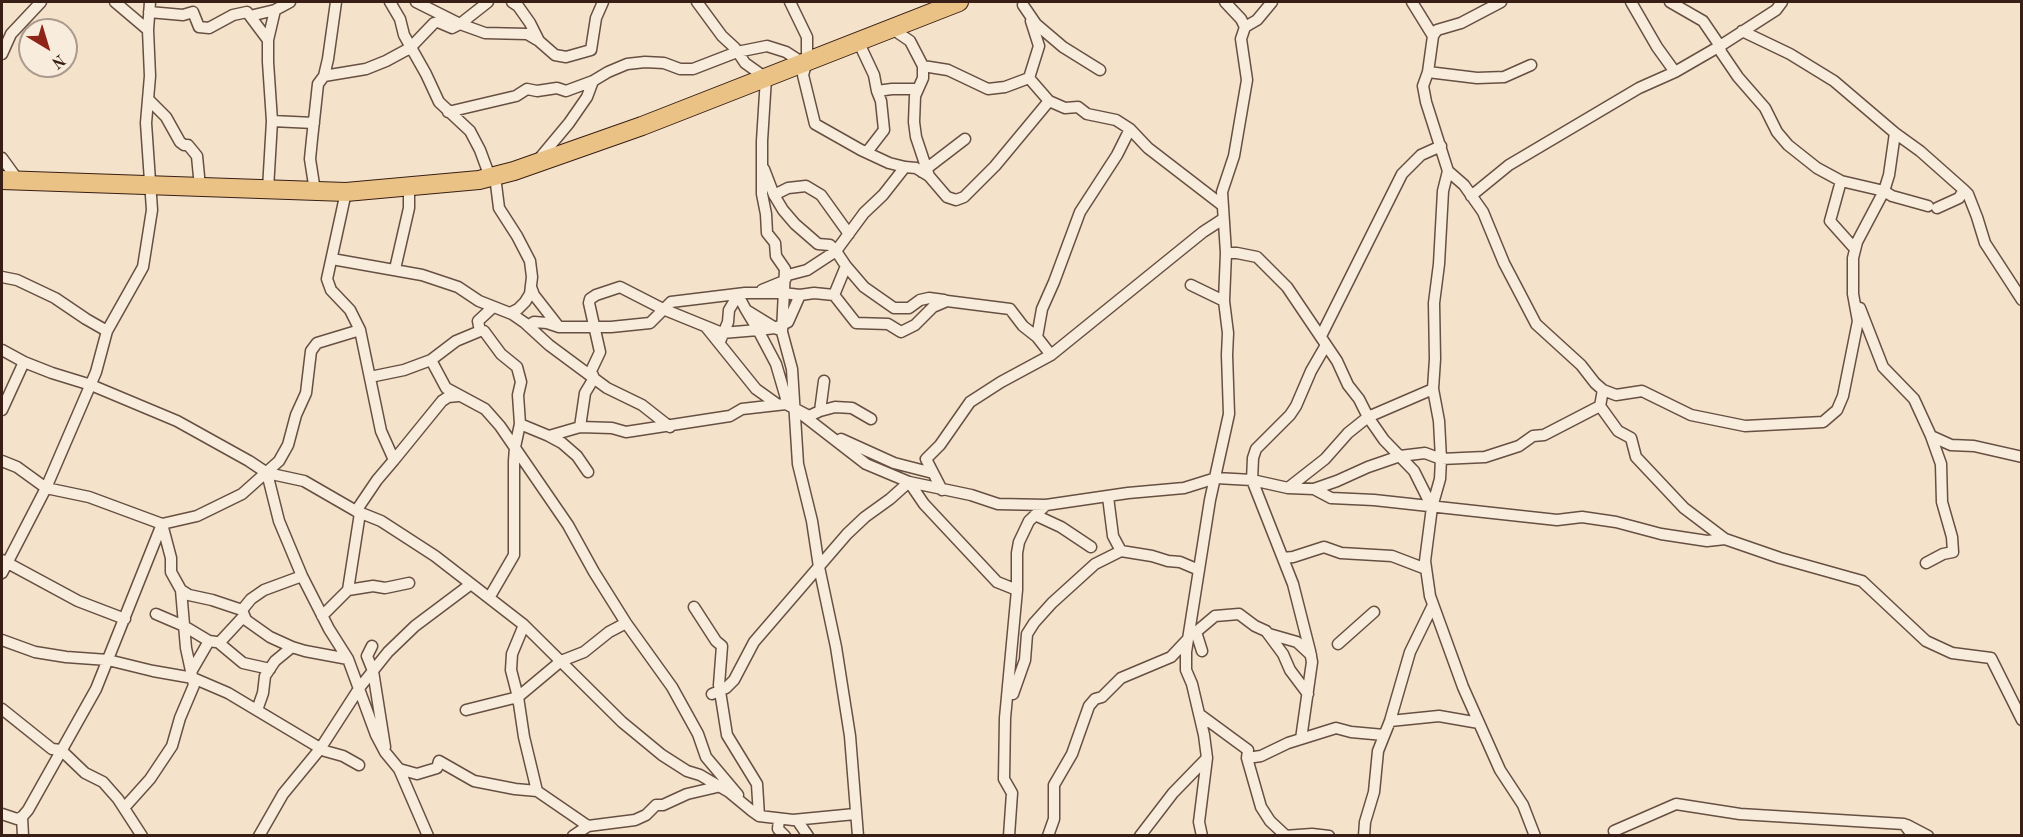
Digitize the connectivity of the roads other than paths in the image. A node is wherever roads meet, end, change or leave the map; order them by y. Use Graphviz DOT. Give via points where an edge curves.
graph roads {
  1 [pos="41,2"];
  2 [pos="115,2"];
  3 [pos="290,2"];
  4 [pos="336,2"];
  5 [pos="390,2"];
  6 [pos="416,2"];
  7 [pos="488,2"];
  8 [pos="512,2"];
  9 [pos="603,2"];
  10 [pos="697,2"];
  11 [pos="790,2"];
  12 [pos="959,2"];
  13 [pos="1225,2"];
  14 [pos="1272,2"];
  15 [pos="1412,2"];
  16 [pos="1501,2"];
  17 [pos="1631,2"];
  18 [pos="1670,2"];
  19 [pos="1022,3"];
  20 [pos="1778,4"];
  21 [pos="937,5"];
  22 [pos="150,7"];
  23 [pos="275,10"];
  24 [pos="250,16"];
  25 [pos="460,24"];
  26 [pos="1245,27"];
  27 [pos="891,28"];
  28 [pos="148,30"];
  29 [pos="1742,32"];
  30 [pos="1432,36"];
  31 [pos="268,40"];
  32 [pos="539,41"];
  33 [pos="858,41"];
  34 [pos="1720,46"];
  35 [pos="410,48"];
  36 [pos="737,52"];
  37 [pos="2,54"];
  38 [pos="805,62"];
  39 [pos="1531,65"];
  40 [pos="923,66"];
  41 [pos="1100,70"];
  42 [pos="1428,72"];
  43 [pos="1675,72"];
  44 [pos="324,76"];
  45 [pos="766,78"];
  46 [pos="1029,78"];
  47 [pos="594,81"];
  48 [pos="918,89"];
  49 [pos="877,91"];
  50 [pos="148,99"];
  51 [pos="1049,101"];
  52 [pos="448,112"];
  53 [pos="272,122"];
  54 [pos="314,123"];
  55 [pos="1130,129"];
  56 [pos="1895,133"];
  57 [pos="965,139"];
  58 [pos="1441,146"];
  59 [pos="867,152"];
  60 [pos="2,158"];
  61 [pos="534,164"];
  62 [pos="762,164"];
  63 [pos="905,167"];
  64 [pos="1448,171"];
  65 [pos="926,172"];
  66 [pos="492,176"];
  67 [pos="10,180"];
  68 [pos="1841,181"];
  69 [pos="152,185"];
  70 [pos="200,187"];
  71 [pos="409,188"];
  72 [pos="268,189"];
  73 [pos="1964,190"];
  74 [pos="315,191"];
  75 [pos="1884,191"];
  76 [pos="346,192"];
  77 [pos="774,195"];
  78 [pos="1472,196"];
  79 [pos="1222,205"];
  80 [pos="1223,219"];
  81 [pos="849,234"];
  82 [pos="1855,249"];
  83 [pos="836,251"];
  84 [pos="1226,252"];
  85 [pos="332,259"];
  86 [pos="846,266"];
  87 [pos="395,269"];
  88 [pos="2,277"];
  89 [pos="784,281"];
  90 [pos="1191,285"];
  91 [pos="531,286"];
  92 [pos="783,293"];
  93 [pos="742,294"];
  94 [pos="800,295"];
  95 [pos="834,295"];
  96 [pos="2022,300"];
  97 [pos="947,301"];
  98 [pos="1224,302"];
  99 [pos="1856,307"];
  100 [pos="492,308"];
  101 [pos="663,309"];
  102 [pos="746,310"];
  103 [pos="510,313"];
  104 [pos="528,326"];
  105 [pos="594,326"];
  106 [pos="559,327"];
  107 [pos="706,327"];
  108 [pos="780,328"];
  109 [pos="360,330"];
  110 [pos="758,330"];
  111 [pos="107,331"];
  112 [pos="480,331"];
  113 [pos="723,333"];
  114 [pos="1037,337"];
  115 [pos="1323,341"];
  116 [pos="719,345"];
  117 [pos="2,350"];
  118 [pos="1052,355"];
  119 [pos="431,360"];
  120 [pos="24,362"];
  121 [pos="370,377"];
  122 [pos="594,378"];
  123 [pos="824,381"];
  124 [pos="91,384"];
  125 [pos="1432,389"];
  126 [pos="1603,390"];
  127 [pos="458,396"];
  128 [pos="787,406"];
  129 [pos="1600,406"];
  130 [pos="2,410"];
  131 [pos="820,411"];
  132 [pos="1368,417"];
  133 [pos="872,419"];
  134 [pos="813,423"];
  135 [pos="520,424"];
  136 [pos="580,427"];
  137 [pos="670,427"];
  138 [pos="549,436"];
  139 [pos="1931,436"];
  140 [pos="515,447"];
  141 [pos="1400,456"];
  142 [pos="2022,457"];
  143 [pos="1441,459"];
  144 [pos="394,460"];
  145 [pos="2,461"];
  146 [pos="588,472"];
  147 [pos="267,473"];
  148 [pos="933,473"];
  149 [pos="1216,478"];
  150 [pos="1252,480"];
  151 [pos="909,482"];
  152 [pos="46,488"];
  153 [pos="1288,488"];
  154 [pos="1314,489"];
  155 [pos="942,490"];
  156 [pos="1108,497"];
  157 [pos="1046,505"];
  158 [pos="1432,507"];
  159 [pos="358,512"];
  160 [pos="1035,515"];
  161 [pos="162,524"];
  162 [pos="1725,539"];
  163 [pos="1091,547"];
  164 [pos="1121,551"];
  165 [pos="1283,558"];
  166 [pos="4,561"];
  167 [pos="1926,563"];
  168 [pos="819,567"];
  169 [pos="1426,569"];
  170 [pos="1199,570"];
  171 [pos="2,573"];
  172 [pos="302,576"];
  173 [pos="409,583"];
  174 [pos="471,584"];
  175 [pos="181,590"];
  176 [pos="348,590"];
  177 [pos="1017,590"];
  178 [pos="489,598"];
  179 [pos="1433,605"];
  180 [pos="694,607"];
  181 [pos="1374,612"];
  182 [pos="243,613"];
  183 [pos="156,614"];
  184 [pos="322,616"];
  185 [pos="125,619"];
  186 [pos="626,623"];
  187 [pos="524,625"];
  188 [pos="184,626"];
  189 [pos="1030,628"];
  190 [pos="1269,634"];
  191 [pos="2,640"];
  192 [pos="1187,640"];
  193 [pos="214,642"];
  194 [pos="1012,642"];
  195 [pos="1338,644"];
  196 [pos="292,646"];
  197 [pos="372,646"];
  198 [pos="1202,651"];
  199 [pos="1311,655"];
  200 [pos="348,659"];
  201 [pos="108,660"];
  202 [pos="561,660"];
  203 [pos="270,669"];
  204 [pos="372,671"];
  205 [pos="192,675"];
  206 [pos="360,687"];
  207 [pos="716,692"];
  208 [pos="1308,694"];
  209 [pos="518,697"];
  210 [pos="2,709"];
  211 [pos="257,710"];
  212 [pos="466,710"];
  213 [pos="1006,712"];
  214 [pos="1199,714"];
  215 [pos="2022,720"];
  216 [pos="1390,721"];
  217 [pos="1479,723"];
  218 [pos="1384,735"];
  219 [pos="1301,739"];
  220 [pos="320,749"];
  221 [pos="61,750"];
  222 [pos="385,752"];
  223 [pos="1207,758"];
  224 [pos="1248,758"];
  225 [pos="359,765"];
  226 [pos="399,769"];
  227 [pos="717,787"];
  228 [pos="537,791"];
  229 [pos="124,808"];
  230 [pos="2,814"];
  231 [pos="755,814"];
  232 [pos="855,814"];
  233 [pos="22,817"];
  234 [pos="779,819"];
  235 [pos="797,820"];
  236 [pos="1904,824"];
  237 [pos="588,826"];
  238 [pos="1614,831"];
  239 [pos="1285,835"];
  240 [pos="23,836"];
  241 [pos="142,836"];
  242 [pos="259,836"];
  243 [pos="428,836"];
  244 [pos="573,836"];
  245 [pos="785,836"];
  246 [pos="808,836"];
  247 [pos="858,836"];
  248 [pos="1009,836"];
  249 [pos="1048,836"];
  250 [pos="1140,836"];
  251 [pos="1202,836"];
  252 [pos="1329,836"];
  253 [pos="1364,836"];
  254 [pos="1535,836"];
  255 [pos="1913,836"];
  256 [pos="1928,836"];
  1 -- 37 [label="street" via="16,28"];
  2 -- 28 [label="street"];
  3 -- 23 [label="street"];
  4 -- 44 [label="street"];
  5 -- 35 [label="street"];
  6 -- 25 [label="street"];
  7 -- 25 [label="street"];
  8 -- 32 [label="street"];
  9 -- 32 [label="street" via="591,50 566,57 555,55"];
  10 -- 36 [label="street"];
  11 -- 38 [label="street" via="807,37"];
  12 -- 21 [label="highway"];
  13 -- 26 [label="street"];
  14 -- 26 [label="street" via="1257,20"];
  15 -- 30 [label="street"];
  16 -- 30 [label="street" via="1461,23 1437,30"];
  17 -- 43 [label="street"];
  18 -- 34 [label="street" via="1702,21"];
  19 -- 41 [label="street" via="1036,24"];
  19 -- 46 [label="street" via="1039,46"];
  20 -- 29 [label="street"];
  21 -- 27 [label="highway"];
  22 -- 24 [label="street" via="183,15 193,12 199,27 209,28 233,15 247,12"];
  22 -- 28 [label="street"];
  23 -- 24 [label="street"];
  23 -- 31 [label="street"];
  24 -- 31 [label="street"];
  25 -- 32 [label="street" via="485,33 527,34"];
  25 -- 35 [label="street" via="452,28 434,23"];
  26 -- 79 [label="street" via="1240,39 1247,80"];
  27 -- 33 [label="highway"];
  27 -- 40 [label="street" via="910,41"];
  28 -- 50 [label="street"];
  29 -- 34 [label="street"];
  29 -- 56 [label="street" via="1790,54 1834,81"];
  30 -- 42 [label="street"];
  31 -- 53 [label="street"];
  33 -- 38 [label="highway"];
  33 -- 49 [label="street"];
  34 -- 43 [label="street"];
  34 -- 68 [label="street" via="1788,145"];
  35 -- 44 [label="street" via="366,69"];
  35 -- 52 [label="street"];
  36 -- 38 [label="street" via="767,46"];
  36 -- 45 [label="street"];
  36 -- 47 [label="street" via="693,69 664,63 627,64"];
  38 -- 45 [label="highway"];
  38 -- 59 [label="street" via="802,75 815,124"];
  39 -- 42 [label="street" via="1504,77"];
  40 -- 46 [label="street" via="948,70 988,89"];
  40 -- 48 [label="street"];
  42 -- 58 [label="street" via="1423,86"];
  43 -- 78 [label="street" via="1639,88 1509,165"];
  44 -- 54 [label="street" via="318,84"];
  45 -- 61 [label="highway"];
  45 -- 62 [label="street"];
  46 -- 51 [label="street"];
  47 -- 52 [label="street" via="566,91 528,89 516,96"];
  47 -- 61 [label="street" via="570,123"];
  48 -- 49 [label="street"];
  48 -- 65 [label="street" via="914,122"];
  49 -- 59 [label="street" via="884,130"];
  50 -- 69 [label="street" via="146,123"];
  50 -- 70 [label="street" via="166,117 180,142 197,156"];
  51 -- 55 [label="street" via="1116,120"];
  51 -- 65 [label="street" via="964,197 946,197"];
  52 -- 66 [label="street" via="470,131"];
  53 -- 54 [label="street"];
  53 -- 72 [label="street"];
  54 -- 74 [label="street" via="310,159"];
  55 -- 79 [label="street" via="1148,148"];
  55 -- 114 [label="street" via="1080,212 1042,309"];
  56 -- 73 [label="street"];
  56 -- 75 [label="street"];
  57 -- 65 [label="street"];
  58 -- 64 [label="street"];
  58 -- 115 [label="street" via="1422,155 1402,174"];
  59 -- 63 [label="street"];
  60 -- 67 [label="street"];
  61 -- 66 [label="highway"];
  62 -- 77 [label="street"];
  62 -- 89 [label="street" via="767,233 775,243"];
  63 -- 65 [label="street"];
  63 -- 81 [label="street"];
  64 -- 78 [label="street"];
  64 -- 125 [label="street" via="1434,303"];
  66 -- 71 [label="highway"];
  66 -- 91 [label="street" via="499,208 530,261"];
  67 -- 69 [label="highway"];
  68 -- 75 [label="street"];
  68 -- 82 [label="street" via="1830,221"];
  69 -- 70 [label="highway"];
  69 -- 111 [label="street" via="143,267"];
  70 -- 72 [label="highway"];
  71 -- 76 [label="highway"];
  71 -- 87 [label="street" via="409,207"];
  72 -- 74 [label="highway"];
  73 -- 75 [label="street" via="1959,198 1932,207"];
  73 -- 96 [label="street" via="1985,243"];
  74 -- 76 [label="highway"];
  75 -- 82 [label="street"];
  76 -- 85 [label="street"];
  77 -- 81 [label="street" via="806,186 821,195"];
  77 -- 83 [label="street" via="795,224 818,244 830,245"];
  78 -- 126 [label="street" via="1536,324"];
  79 -- 80 [label="street"];
  80 -- 84 [label="street"];
  80 -- 118 [label="street"];
  81 -- 83 [label="street"];
  82 -- 99 [label="street" via="1852,278"];
  83 -- 86 [label="street"];
  83 -- 89 [label="street" via="807,270 788,275"];
  84 -- 98 [label="street"];
  84 -- 115 [label="street" via="1257,257 1287,287"];
  85 -- 87 [label="street"];
  85 -- 109 [label="street" via="328,285 350,310"];
  86 -- 95 [label="street"];
  86 -- 97 [label="street" via="864,287 894,308 909,308 929,298"];
  87 -- 100 [label="street" via="442,280"];
  88 -- 111 [label="street" via="55,298"];
  89 -- 92 [label="street"];
  89 -- 93 [label="street"];
  90 -- 98 [label="street"];
  91 -- 103 [label="street" via="525,302"];
  91 -- 106 [label="street"];
  92 -- 93 [label="street"];
  92 -- 94 [label="street"];
  92 -- 108 [label="street"];
  93 -- 101 [label="street" via="671,302"];
  93 -- 102 [label="street"];
  93 -- 113 [label="street" via="729,310"];
  94 -- 95 [label="street"];
  94 -- 108 [label="street" via="788,322"];
  95 -- 97 [label="street" via="856,323 888,324 901,332"];
  97 -- 114 [label="street" via="1010,309"];
  98 -- 149 [label="street" via="1229,414"];
  99 -- 126 [label="street" via="1858,321 1843,396 1838,410 1823,422 1745,426 1690,415 1642,391 1616,395"];
  99 -- 139 [label="street" via="1861,308 1883,367 1914,399"];
  100 -- 103 [label="street"];
  100 -- 112 [label="street" via="478,321"];
  101 -- 105 [label="street" via="650,323"];
  101 -- 105 [label="street" via="620,287 590,299"];
  101 -- 107 [label="street"];
  102 -- 108 [label="street"];
  102 -- 110 [label="street"];
  103 -- 104 [label="street"];
  104 -- 106 [label="street" via="534,322"];
  104 -- 122 [label="street"];
  105 -- 106 [label="street"];
  105 -- 122 [label="street" via="600,352 591,371"];
  107 -- 113 [label="street"];
  107 -- 116 [label="street"];
  108 -- 110 [label="street"];
  108 -- 128 [label="street" via="792,369"];
  109 -- 121 [label="street"];
  109 -- 147 [label="street" via="317,343 310,351 306,393 288,445"];
  110 -- 113 [label="street"];
  110 -- 128 [label="street" via="776,364"];
  111 -- 124 [label="street"];
  112 -- 119 [label="street" via="456,341"];
  112 -- 135 [label="street" via="484,330 516,367 521,382"];
  113 -- 116 [label="street"];
  114 -- 118 [label="street"];
  115 -- 132 [label="street"];
  115 -- 150 [label="street" via="1296,406 1256,449"];
  116 -- 128 [label="street" via="756,389"];
  117 -- 120 [label="street"];
  118 -- 148 [label="street" via="970,402 926,459"];
  119 -- 121 [label="street"];
  119 -- 127 [label="street" via="446,388"];
  120 -- 124 [label="street"];
  120 -- 130 [label="street"];
  121 -- 144 [label="street" via="381,431"];
  122 -- 136 [label="street" via="585,393"];
  122 -- 137 [label="street" via="642,405"];
  123 -- 131 [label="street"];
  124 -- 147 [label="street" via="177,421"];
  124 -- 152 [label="street"];
  125 -- 132 [label="street"];
  125 -- 143 [label="street"];
  126 -- 129 [label="street"];
  127 -- 140 [label="street" via="485,410"];
  127 -- 144 [label="street" via="442,401"];
  128 -- 131 [label="street" via="809,416"];
  128 -- 134 [label="street"];
  128 -- 137 [label="street" via="742,409 730,416"];
  128 -- 168 [label="street"];
  129 -- 143 [label="street" via="1519,446 1485,457"];
  129 -- 162 [label="street" via="1618,431 1631,438 1636,457 1684,508"];
  131 -- 133 [label="street" via="852,408"];
  132 -- 141 [label="street"];
  132 -- 153 [label="street" via="1318,466"];
  134 -- 148 [label="street" via="894,462"];
  134 -- 151 [label="street" via="866,464"];
  135 -- 138 [label="street"];
  135 -- 140 [label="street"];
  136 -- 137 [label="street" via="626,432"];
  136 -- 138 [label="street"];
  138 -- 146 [label="street" via="577,456"];
  139 -- 142 [label="street" via="1951,445"];
  139 -- 167 [label="street" via="1941,464 1942,502 1953,552"];
  140 -- 178 [label="street" via="514,555"];
  140 -- 186 [label="street" via="568,525"];
  141 -- 143 [label="street" via="1425,453"];
  141 -- 154 [label="street"];
  141 -- 158 [label="street" via="1414,471"];
  143 -- 158 [label="street"];
  144 -- 159 [label="street"];
  145 -- 152 [label="street"];
  147 -- 159 [label="street" via="304,481"];
  147 -- 161 [label="street" via="242,494 197,516"];
  147 -- 172 [label="street" via="279,521"];
  148 -- 155 [label="street"];
  149 -- 150 [label="street"];
  149 -- 156 [label="street" via="1184,488"];
  149 -- 170 [label="street"];
  150 -- 153 [label="street"];
  150 -- 165 [label="street"];
  151 -- 155 [label="street"];
  151 -- 168 [label="street" via="847,534"];
  151 -- 177 [label="street" via="924,504 997,582"];
  152 -- 161 [label="street" via="89,497"];
  152 -- 166 [label="street"];
  153 -- 154 [label="street"];
  154 -- 158 [label="street" via="1331,498"];
  155 -- 157 [label="street" via="998,504"];
  156 -- 157 [label="street"];
  156 -- 164 [label="street" via="1113,536"];
  157 -- 160 [label="street"];
  158 -- 162 [label="street" via="1557,520 1582,517 1660,534 1707,541"];
  158 -- 169 [label="street"];
  159 -- 174 [label="street" via="381,521"];
  159 -- 176 [label="street"];
  160 -- 163 [label="street"];
  160 -- 177 [label="street" via="1019,542"];
  161 -- 175 [label="street" via="171,572"];
  161 -- 185 [label="street"];
  162 -- 215 [label="street" via="1862,582 1926,640 1952,653 1991,658"];
  164 -- 170 [label="street" via="1180,562"];
  164 -- 189 [label="street" via="1095,564"];
  165 -- 169 [label="street" via="1324,547 1341,553 1392,556"];
  165 -- 199 [label="street"];
  166 -- 171 [label="street"];
  166 -- 185 [label="street" via="78,601"];
  168 -- 207 [label="street" via="754,642 734,680"];
  168 -- 232 [label="street" via="850,736"];
  169 -- 179 [label="street"];
  170 -- 192 [label="street"];
  172 -- 182 [label="street" via="264,590 250,599"];
  172 -- 184 [label="street"];
  173 -- 176 [label="street"];
  174 -- 178 [label="street"];
  174 -- 204 [label="street" via="415,626"];
  175 -- 182 [label="street"];
  175 -- 188 [label="street"];
  176 -- 184 [label="street"];
  177 -- 194 [label="street"];
  178 -- 187 [label="street"];
  179 -- 216 [label="street" via="1410,652"];
  179 -- 217 [label="street"];
  180 -- 207 [label="street" via="722,646"];
  181 -- 195 [label="street"];
  182 -- 193 [label="street"];
  182 -- 196 [label="street" via="246,620 270,637"];
  183 -- 188 [label="street"];
  184 -- 200 [label="street"];
  185 -- 201 [label="street"];
  186 -- 202 [label="street" via="584,652"];
  186 -- 231 [label="street" via="672,687 706,757"];
  187 -- 202 [label="street"];
  187 -- 209 [label="street" via="510,661"];
  188 -- 193 [label="street"];
  188 -- 205 [label="street"];
  189 -- 194 [label="street"];
  189 -- 213 [label="street" via="1021,672"];
  190 -- 198 [label="street" via="1239,614 1215,616 1196,632"];
  190 -- 199 [label="street" via="1297,642"];
  190 -- 208 [label="street"];
  191 -- 201 [label="street" via="34,652"];
  192 -- 214 [label="street" via="1186,670"];
  192 -- 249 [label="street" via="1171,657 1121,678 1089,706 1067,764 1054,785 1054,819"];
  193 -- 203 [label="street" via="243,663"];
  193 -- 205 [label="street"];
  194 -- 213 [label="street"];
  196 -- 200 [label="street"];
  196 -- 203 [label="street"];
  197 -- 204 [label="street" via="367,656"];
  199 -- 208 [label="street"];
  200 -- 206 [label="street"];
  201 -- 205 [label="street"];
  201 -- 221 [label="street"];
  202 -- 209 [label="street"];
  202 -- 227 [label="street" via="622,722 662,755"];
  203 -- 211 [label="street"];
  204 -- 206 [label="street"];
  204 -- 222 [label="street"];
  205 -- 211 [label="street"];
  205 -- 229 [label="street" via="194,685 172,746"];
  206 -- 220 [label="street"];
  206 -- 222 [label="street"];
  207 -- 231 [label="street" via="727,735 757,784"];
  208 -- 219 [label="street"];
  209 -- 212 [label="street"];
  209 -- 228 [label="street"];
  210 -- 221 [label="street" via="52,749"];
  211 -- 220 [label="street"];
  213 -- 248 [label="street" via="1004,779 1012,793"];
  214 -- 223 [label="street"];
  214 -- 224 [label="street" via="1248,750"];
  216 -- 217 [label="street" via="1439,716"];
  216 -- 218 [label="street"];
  217 -- 254 [label="street" via="1500,770 1523,805"];
  218 -- 219 [label="street" via="1336,728"];
  218 -- 253 [label="street"];
  219 -- 224 [label="street"];
  220 -- 225 [label="street"];
  220 -- 242 [label="street" via="283,794"];
  221 -- 229 [label="street" via="85,773 103,782"];
  221 -- 233 [label="street"];
  222 -- 226 [label="street"];
  223 -- 250 [label="street"];
  223 -- 251 [label="street" via="1199,822"];
  224 -- 239 [label="street" via="1261,807"];
  226 -- 228 [label="street" via="417,774 437,768 439,762 474,781"];
  226 -- 243 [label="street"];
  227 -- 231 [label="street"];
  227 -- 237 [label="street" via="656,805 635,820"];
  228 -- 237 [label="street"];
  229 -- 241 [label="street"];
  230 -- 233 [label="street"];
  231 -- 234 [label="street"];
  232 -- 235 [label="street"];
  232 -- 247 [label="street"];
  233 -- 240 [label="street"];
  234 -- 235 [label="street"];
  234 -- 245 [label="street" via="778,829"];
  235 -- 246 [label="street"];
  236 -- 238 [label="street" via="1740,814 1676,804"];
  236 -- 255 [label="street"];
  236 -- 256 [label="street"];
  237 -- 244 [label="street"];
  239 -- 252 [label="street"];
}
